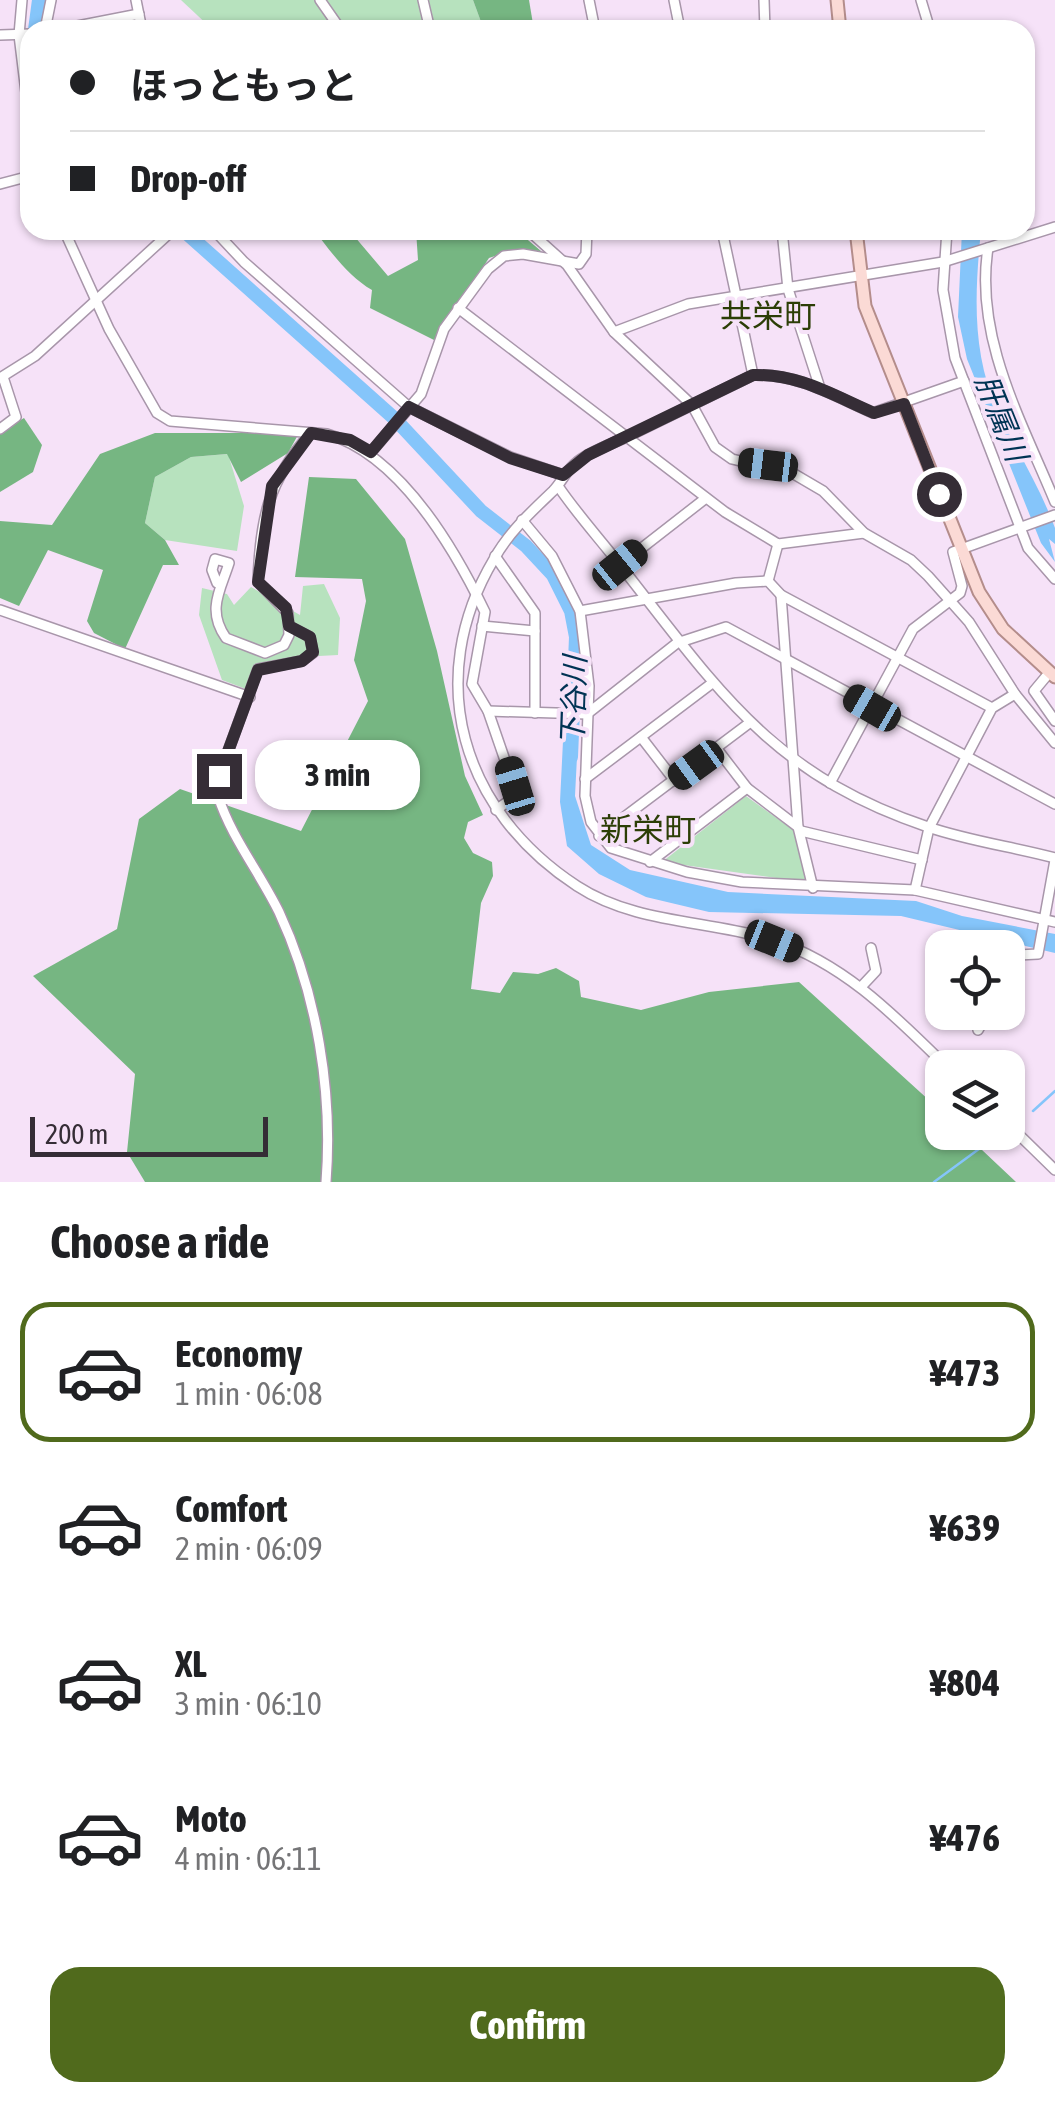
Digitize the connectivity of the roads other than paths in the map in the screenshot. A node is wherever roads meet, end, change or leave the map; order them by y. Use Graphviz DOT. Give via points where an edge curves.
graph roads {
  1 [pos="136,0"];
  2 [pos="139,14"];
  3 [pos="118,20"];
  4 [pos="140,20"];
  5 [pos="69,240"];
  6 [pos="164,240"];
  7 [pos="223,240"];
  8 [pos="539,240"];
  9 [pos="586,240"];
  10 [pos="724,240"];
  11 [pos="783,240"];
  12 [pos="857,240"];
  13 [pos="946,240"];
  14 [pos="1014,240"];
  15 [pos="986,249"];
  16 [pos="945,262"];
  17 [pos="567,265"];
  18 [pos="860,278"];
  19 [pos="788,290"];
  20 [pos="737,298"];
  21 [pos="96,301"];
  22 [pos="458,308"];
  23 [pos="614,332"];
  24 [pos="753,375"];
  25 [pos="2,378"];
  26 [pos="964,380"];
  27 [pos="818,385"];
  28 [pos="692,404"];
  29 [pos="904,404"];
  30 [pos="406,411"];
  31 [pos="0,429"];
  32 [pos="311,433"];
  33 [pos="625,438"];
  34 [pos="371,452"];
  35 [pos="563,475"];
  36 [pos="558,486"];
  37 [pos="706,498"];
  38 [pos="1055,502"];
  39 [pos="1055,515"];
  40 [pos="519,524"];
  41 [pos="1020,526"];
  42 [pos="864,532"];
  43 [pos="778,544"];
  44 [pos="962,548"];
  45 [pos="495,556"];
  46 [pos="620,565"];
  47 [pos="1055,580"];
  48 [pos="768,581"];
  49 [pos="217,583"];
  50 [pos="476,595"];
  51 [pos="781,595"];
  52 [pos="644,598"];
  53 [pos="952,601"];
  54 [pos="0,610"];
  55 [pos="580,612"];
  56 [pos="289,626"];
  57 [pos="482,626"];
  58 [pos="535,631"];
  59 [pos="677,643"];
  60 [pos="897,656"];
  61 [pos="786,658"];
  62 [pos="1052,675"];
  63 [pos="711,684"];
  64 [pos="1015,694"];
  65 [pos="250,697"];
  66 [pos="872,708"];
  67 [pos="992,708"];
  68 [pos="488,711"];
  69 [pos="535,713"];
  70 [pos="587,714"];
  71 [pos="1055,720"];
  72 [pos="748,724"];
  73 [pos="641,737"];
  74 [pos="1055,743"];
  75 [pos="718,749"];
  76 [pos="967,756"];
  77 [pos="792,760"];
  78 [pos="585,779"];
  79 [pos="674,780"];
  80 [pos="830,783"];
  81 [pos="747,788"];
  82 [pos="1055,804"];
  83 [pos="496,810"];
  84 [pos="929,828"];
  85 [pos="799,830"];
  86 [pos="599,836"];
  87 [pos="1055,859"];
  88 [pos="922,860"];
  89 [pos="650,862"];
  90 [pos="813,888"];
  91 [pos="915,890"];
  92 [pos="1044,920"];
  93 [pos="1055,922"];
  94 [pos="871,948"];
  95 [pos="1025,955"];
  96 [pos="861,987"];
  97 [pos="929,1050"];
  98 [pos="1025,1141"];
  99 [pos="1055,1170"];
  100 [pos="326,1182"];
  1 -- 2 [label="street"];
  2 -- 3 [label="street"];
  2 -- 4 [label="street"];
  5 -- 21 [label="street"];
  6 -- 21 [label="street"];
  7 -- 30 [label="street"];
  8 -- 17 [label="street"];
  9 -- 17 [label="street" via="582,260"];
  10 -- 20 [label="street"];
  11 -- 19 [label="street"];
  12 -- 18 [label="main road"];
  13 -- 16 [label="street"];
  14 -- 15 [label="street"];
  15 -- 16 [label="street"];
  15 -- 38 [label="street" via="992,337"];
  16 -- 18 [label="street"];
  16 -- 26 [label="street" via="946,313"];
  17 -- 22 [label="street" via="504,256"];
  17 -- 23 [label="street"];
  18 -- 19 [label="street"];
  18 -- 29 [label="main road"];
  19 -- 20 [label="street"];
  19 -- 27 [label="street"];
  20 -- 23 [label="street" via="688,304"];
  20 -- 24 [label="street"];
  21 -- 25 [label="street"];
  21 -- 32 [label="street" via="157,414 170,421"];
  22 -- 30 [label="street" via="421,394"];
  22 -- 33 [label="street"];
  23 -- 28 [label="street"];
  24 -- 27 [label="street"];
  24 -- 28 [label="street"];
  25 -- 31 [label="street" via="16,417"];
  26 -- 29 [label="street"];
  26 -- 41 [label="street"];
  27 -- 29 [label="street" via="874,413"];
  28 -- 33 [label="street"];
  28 -- 42 [label="street" via="715,447 732,459 794,474"];
  29 -- 44 [label="main road"];
  30 -- 34 [label="street"];
  30 -- 35 [label="street"];
  32 -- 34 [label="street" via="350,440"];
  32 -- 56 [label="street" via="272,486 259,553 258,582 286,608"];
  33 -- 35 [label="street"];
  33 -- 37 [label="street"];
  34 -- 50 [label="street" via="413,495"];
  35 -- 36 [label="street"];
  36 -- 40 [label="street"];
  36 -- 46 [label="street"];
  37 -- 43 [label="street"];
  37 -- 46 [label="street"];
  39 -- 41 [label="street"];
  40 -- 45 [label="street"];
  40 -- 55 [label="street" via="552,556"];
  41 -- 44 [label="street"];
  41 -- 47 [label="street" via="1028,548"];
  42 -- 43 [label="street"];
  42 -- 53 [label="street" via="911,560"];
  43 -- 48 [label="street"];
  44 -- 53 [label="street" via="953,552 962,586"];
  44 -- 62 [label="main road" via="1003,629"];
  45 -- 50 [label="street"];
  45 -- 58 [label="street" via="535,613"];
  46 -- 52 [label="street"];
  48 -- 51 [label="street"];
  48 -- 52 [label="street"];
  49 -- 56 [label="street" via="220,631 236,646 278,650"];
  50 -- 57 [label="street" via="486,612"];
  50 -- 83 [label="street" via="457,658 457,695 470,758"];
  51 -- 60 [label="street"];
  51 -- 61 [label="street"];
  52 -- 55 [label="street"];
  52 -- 59 [label="street"];
  53 -- 60 [label="street" via="913,629"];
  53 -- 64 [label="street"];
  54 -- 65 [label="street"];
  55 -- 70 [label="street"];
  56 -- 65 [label="street" via="310,637 313,652 302,661 258,670"];
  57 -- 58 [label="street"];
  57 -- 68 [label="street" via="472,684"];
  58 -- 69 [label="street"];
  59 -- 61 [label="street" via="726,628"];
  59 -- 63 [label="street"];
  59 -- 70 [label="street"];
  60 -- 66 [label="street"];
  60 -- 67 [label="street"];
  61 -- 66 [label="street"];
  61 -- 77 [label="street"];
  62 -- 71 [label="street" via="1034,691"];
  63 -- 72 [label="street"];
  63 -- 73 [label="street"];
  64 -- 67 [label="street"];
  64 -- 74 [label="street"];
  65 -- 100 [label="street" via="219,776 218,796 280,915 310,993 329,1150"];
  66 -- 76 [label="street"];
  66 -- 80 [label="street"];
  67 -- 76 [label="street"];
  68 -- 69 [label="street"];
  68 -- 83 [label="street" via="516,795"];
  69 -- 70 [label="street"];
  70 -- 78 [label="street"];
  72 -- 75 [label="street"];
  72 -- 77 [label="street"];
  73 -- 78 [label="street"];
  73 -- 79 [label="street"];
  75 -- 79 [label="street"];
  75 -- 81 [label="street"];
  76 -- 82 [label="street"];
  76 -- 84 [label="street"];
  77 -- 80 [label="street"];
  77 -- 85 [label="street"];
  78 -- 86 [label="street" via="590,822"];
  79 -- 86 [label="street"];
  80 -- 84 [label="street"];
  81 -- 85 [label="street"];
  81 -- 89 [label="street"];
  83 -- 96 [label="street" via="552,867 600,899 774,941 832,965"];
  84 -- 87 [label="street"];
  84 -- 88 [label="street"];
  85 -- 88 [label="street"];
  85 -- 90 [label="street"];
  86 -- 89 [label="street" via="611,848"];
  87 -- 92 [label="street"];
  88 -- 91 [label="street"];
  89 -- 90 [label="street" via="742,882"];
  90 -- 91 [label="street"];
  91 -- 92 [label="street"];
  92 -- 93 [label="street"];
  92 -- 95 [label="street" via="1038,954"];
  94 -- 96 [label="street" via="876,972"];
  96 -- 97 [label="street"];
  98 -- 99 [label="street"];
}
